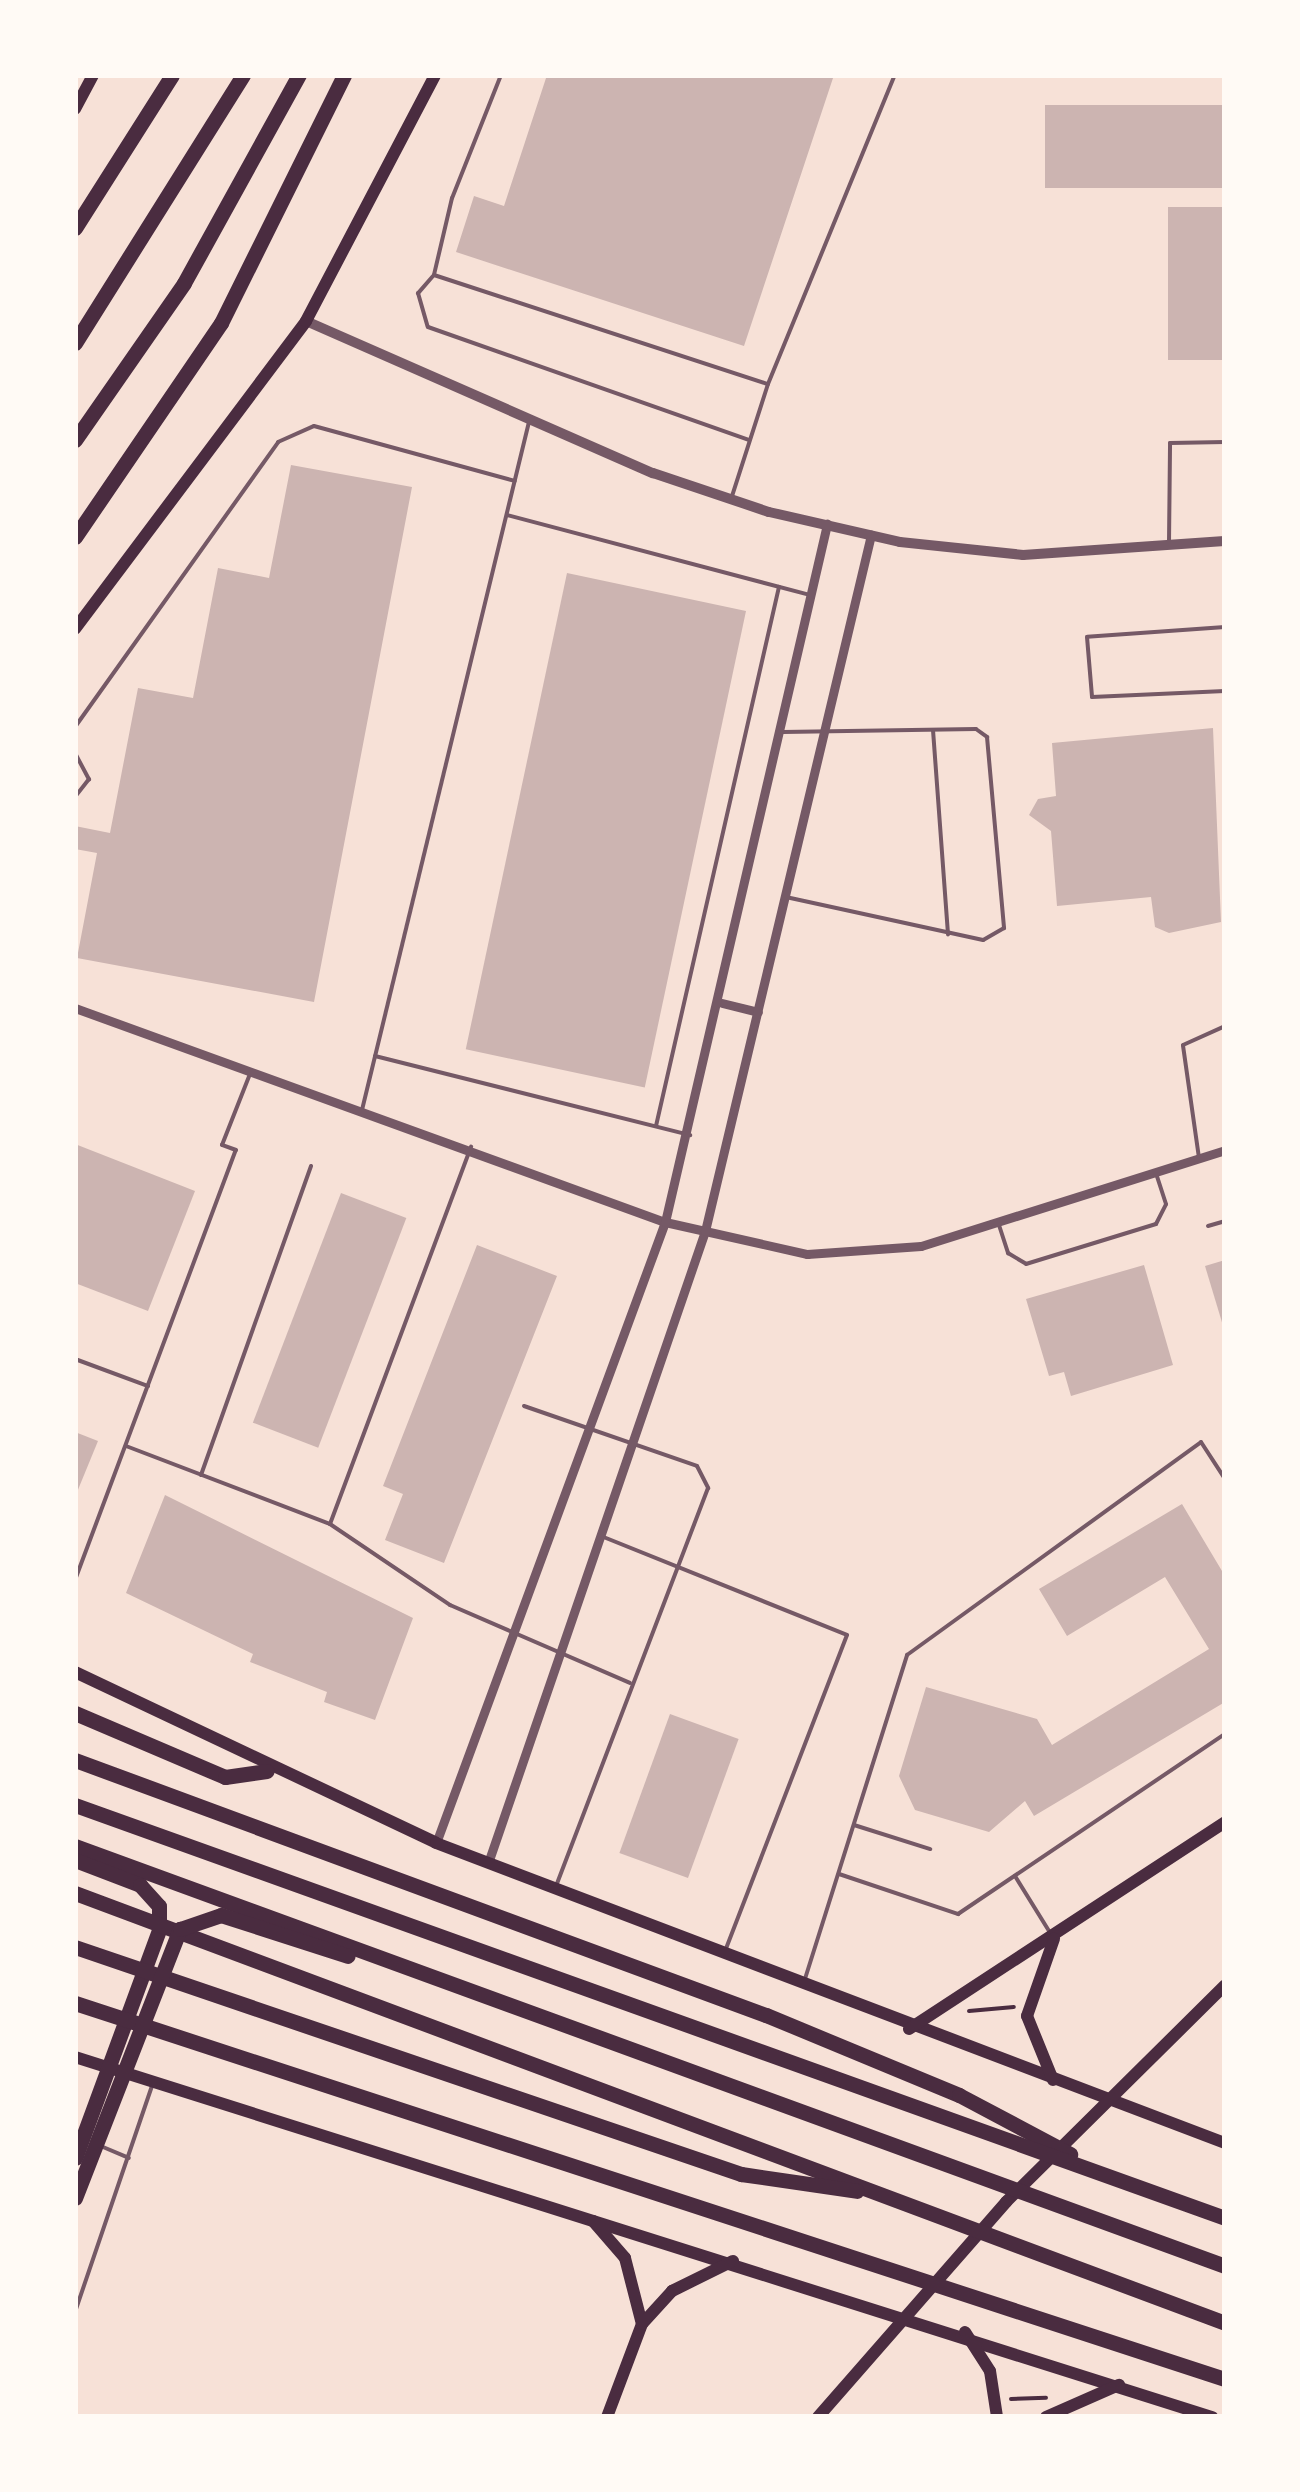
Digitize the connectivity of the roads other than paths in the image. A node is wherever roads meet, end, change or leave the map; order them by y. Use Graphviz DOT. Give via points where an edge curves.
graph roads {
  1 [pos="93,75"];
  2 [pos="172,75"];
  3 [pos="242,75"];
  4 [pos="299,75"];
  5 [pos="344,75"];
  6 [pos="435,75"];
  7 [pos="501,75"];
  8 [pos="895,75"];
  9 [pos="76,104"];
  10 [pos="75,228"];
  11 [pos="434,276"];
  12 [pos="306,321"];
  13 [pos="75,343"];
  14 [pos="768,384"];
  15 [pos="529,422"];
  16 [pos="75,440"];
  17 [pos="749,440"];
  18 [pos="1225,442"];
  19 [pos="515,481"];
  20 [pos="731,500"];
  21 [pos="507,515"];
  22 [pos="827,524"];
  23 [pos="871,535"];
  24 [pos="75,538"];
  25 [pos="1225,541"];
  26 [pos="1169,549"];
  27 [pos="779,587"];
  28 [pos="808,594"];
  29 [pos="1225,627"];
  30 [pos="75,628"];
  31 [pos="1225,691"];
  32 [pos="75,727"];
  33 [pos="933,730"];
  34 [pos="783,732"];
  35 [pos="821,732"];
  36 [pos="75,752"];
  37 [pos="75,797"];
  38 [pos="784,897"];
  39 [pos="948,934"];
  40 [pos="722,1002"];
  41 [pos="75,1008"];
  42 [pos="758,1012"];
  43 [pos="1225,1026"];
  44 [pos="375,1056"];
  45 [pos="250,1074"];
  46 [pos="362,1110"];
  47 [pos="656,1126"];
  48 [pos="690,1136"];
  49 [pos="470,1146"];
  50 [pos="1225,1150"];
  51 [pos="1199,1158"];
  52 [pos="311,1166"];
  53 [pos="1156,1172"];
  54 [pos="1225,1221"];
  55 [pos="665,1222"];
  56 [pos="998,1222"];
  57 [pos="1208,1226"];
  58 [pos="705,1231"];
  59 [pos="75,1359"];
  60 [pos="148,1386"];
  61 [pos="524,1406"];
  62 [pos="594,1430"];
  63 [pos="633,1443"];
  64 [pos="126,1446"];
  65 [pos="202,1475"];
  66 [pos="1225,1479"];
  67 [pos="330,1524"];
  68 [pos="600,1536"];
  69 [pos="675,1565"];
  70 [pos="75,1580"];
  71 [pos="517,1637"];
  72 [pos="556,1658"];
  73 [pos="75,1672"];
  74 [pos="630,1683"];
  75 [pos="75,1712"];
  76 [pos="1225,1734"];
  77 [pos="75,1752"];
  78 [pos="75,1760"];
  79 [pos="268,1771"];
  80 [pos="132,1778"];
  81 [pos="75,1805"];
  82 [pos="1225,1822"];
  83 [pos="854,1825"];
  84 [pos="436,1843"];
  85 [pos="75,1846"];
  86 [pos="930,1849"];
  87 [pos="75,1860"];
  88 [pos="488,1863"];
  89 [pos="839,1874"];
  90 [pos="1015,1876"];
  91 [pos="555,1888"];
  92 [pos="75,1894"];
  93 [pos="1054,1939"];
  94 [pos="75,1947"];
  95 [pos="724,1954"];
  96 [pos="449,1984"];
  97 [pos="1225,1985"];
  98 [pos="803,1986"];
  99 [pos="75,2004"];
  100 [pos="909,2029"];
  101 [pos="75,2057"];
  102 [pos="1054,2080"];
  103 [pos="153,2082"];
  104 [pos="75,2136"];
  105 [pos="1225,2143"];
  106 [pos="75,2158"];
  107 [pos="130,2158"];
  108 [pos="1108,2174"];
  109 [pos="883,2195"];
  110 [pos="75,2198"];
  111 [pos="1225,2218"];
  112 [pos="592,2219"];
  113 [pos="733,2261"];
  114 [pos="1225,2266"];
  115 [pos="75,2312"];
  116 [pos="1225,2322"];
  117 [pos="642,2324"];
  118 [pos="964,2332"];
  119 [pos="1225,2379"];
  120 [pos="1122,2384"];
  121 [pos="607,2417"];
  122 [pos="818,2417"];
  123 [pos="997,2417"];
  124 [pos="1046,2417"];
  125 [pos="1212,2417"];
  1 -- 9 [label="main road"];
  2 -- 10 [label="highway"];
  3 -- 13 [label="highway"];
  4 -- 16 [label="highway" via="184,283"];
  5 -- 24 [label="highway" via="287,203 165,410"];
  6 -- 12 [label="main road"];
  7 -- 11 [label="lane" via="452,198"];
  8 -- 14 [label="lane"];
  11 -- 14 [label="lane"];
  11 -- 17 [label="lane" via="418,293 428,327"];
  12 -- 15 [label="street"];
  12 -- 30 [label="main road"];
  14 -- 17 [label="lane"];
  15 -- 19 [label="lane"];
  15 -- 20 [label="street"];
  17 -- 20 [label="lane"];
  18 -- 26 [label="lane" via="1170,442"];
  19 -- 21 [label="lane"];
  19 -- 32 [label="lane" via="314,426 278,442"];
  20 -- 22 [label="street"];
  21 -- 27 [label="lane"];
  21 -- 44 [label="lane"];
  22 -- 23 [label="street"];
  22 -- 28 [label="street"];
  23 -- 26 [label="street" via="1024,555"];
  23 -- 35 [label="street"];
  25 -- 26 [label="street"];
  27 -- 28 [label="lane"];
  27 -- 47 [label="lane"];
  28 -- 34 [label="street"];
  29 -- 31 [label="lane" via="1087,636 1092,696"];
  33 -- 35 [label="lane"];
  33 -- 39 [label="lane"];
  33 -- 39 [label="lane" via="987,737 1004,928 983,940"];
  34 -- 35 [label="lane"];
  34 -- 40 [label="street"];
  35 -- 38 [label="street"];
  36 -- 37 [label="lane" via="89,779"];
  38 -- 39 [label="lane"];
  38 -- 42 [label="street"];
  40 -- 42 [label="street"];
  40 -- 48 [label="street"];
  41 -- 45 [label="street"];
  42 -- 58 [label="street"];
  43 -- 51 [label="lane" via="1183,1045"];
  44 -- 46 [label="lane"];
  44 -- 47 [label="lane"];
  45 -- 46 [label="street"];
  45 -- 60 [label="lane" via="222,1145 236,1150"];
  46 -- 49 [label="street"];
  47 -- 48 [label="lane"];
  48 -- 55 [label="street"];
  49 -- 55 [label="street"];
  49 -- 67 [label="lane"];
  50 -- 51 [label="street"];
  51 -- 53 [label="street"];
  52 -- 65 [label="lane"];
  53 -- 56 [label="street"];
  53 -- 56 [label="lane" via="1166,1204 1156,1224 1026,1264 1008,1253"];
  54 -- 57 [label="lane"];
  55 -- 58 [label="street"];
  55 -- 62 [label="street"];
  56 -- 58 [label="street" via="859,1257"];
  58 -- 63 [label="street"];
  59 -- 60 [label="lane"];
  60 -- 64 [label="lane"];
  61 -- 62 [label="lane"];
  62 -- 63 [label="lane"];
  62 -- 71 [label="street"];
  63 -- 68 [label="street"];
  63 -- 69 [label="lane" via="704,1476"];
  64 -- 65 [label="lane"];
  64 -- 70 [label="lane"];
  65 -- 67 [label="lane"];
  66 -- 83 [label="lane" via="1201,1442 907,1655"];
  67 -- 71 [label="lane" via="450,1605"];
  68 -- 69 [label="lane"];
  68 -- 72 [label="street"];
  69 -- 74 [label="lane"];
  69 -- 95 [label="lane" via="847,1635"];
  71 -- 72 [label="lane"];
  71 -- 84 [label="street"];
  72 -- 74 [label="lane"];
  72 -- 88 [label="street"];
  73 -- 79 [label="main road"];
  74 -- 91 [label="lane"];
  75 -- 79 [label="highway" via="225,1777"];
  76 -- 90 [label="lane"];
  77 -- 80 [label="highway"];
  78 -- 80 [label="highway"];
  79 -- 84 [label="main road"];
  80 -- 108 [label="highway" via="880,2062"];
  81 -- 108 [label="highway" via="849,2090"];
  82 -- 93 [label="main road"];
  83 -- 86 [label="lane"];
  83 -- 89 [label="lane"];
  84 -- 88 [label="main road"];
  85 -- 96 [label="highway"];
  87 -- 106 [label="highway" via="140,1885 158,1906 159,1930"];
  88 -- 91 [label="main road"];
  89 -- 90 [label="lane" via="958,1914"];
  89 -- 98 [label="lane"];
  90 -- 93 [label="lane"];
  91 -- 95 [label="main road"];
  92 -- 109 [label="highway"];
  93 -- 100 [label="main road"];
  93 -- 102 [label="main road" via="1027,2016"];
  94 -- 109 [label="highway" via="741,2174"];
  95 -- 98 [label="main road"];
  96 -- 110 [label="highway" via="221,1915 195,1917 166,1954"];
  96 -- 114 [label="highway"];
  97 -- 122 [label="main road" via="1006,2202"];
  98 -- 100 [label="main road"];
  99 -- 119 [label="highway"];
  100 -- 102 [label="main road"];
  101 -- 103 [label="main road"];
  102 -- 105 [label="main road"];
  103 -- 107 [label="lane"];
  103 -- 112 [label="main road"];
  104 -- 107 [label="lane"];
  107 -- 115 [label="lane"];
  108 -- 111 [label="highway"];
  109 -- 116 [label="highway"];
  112 -- 113 [label="main road"];
  112 -- 117 [label="main road" via="625,2258"];
  113 -- 117 [label="main road" via="672,2291"];
  113 -- 118 [label="main road"];
  117 -- 121 [label="main road"];
  118 -- 120 [label="main road"];
  118 -- 123 [label="main road" via="990,2371"];
  120 -- 124 [label="main road"];
  120 -- 125 [label="main road"];
}
